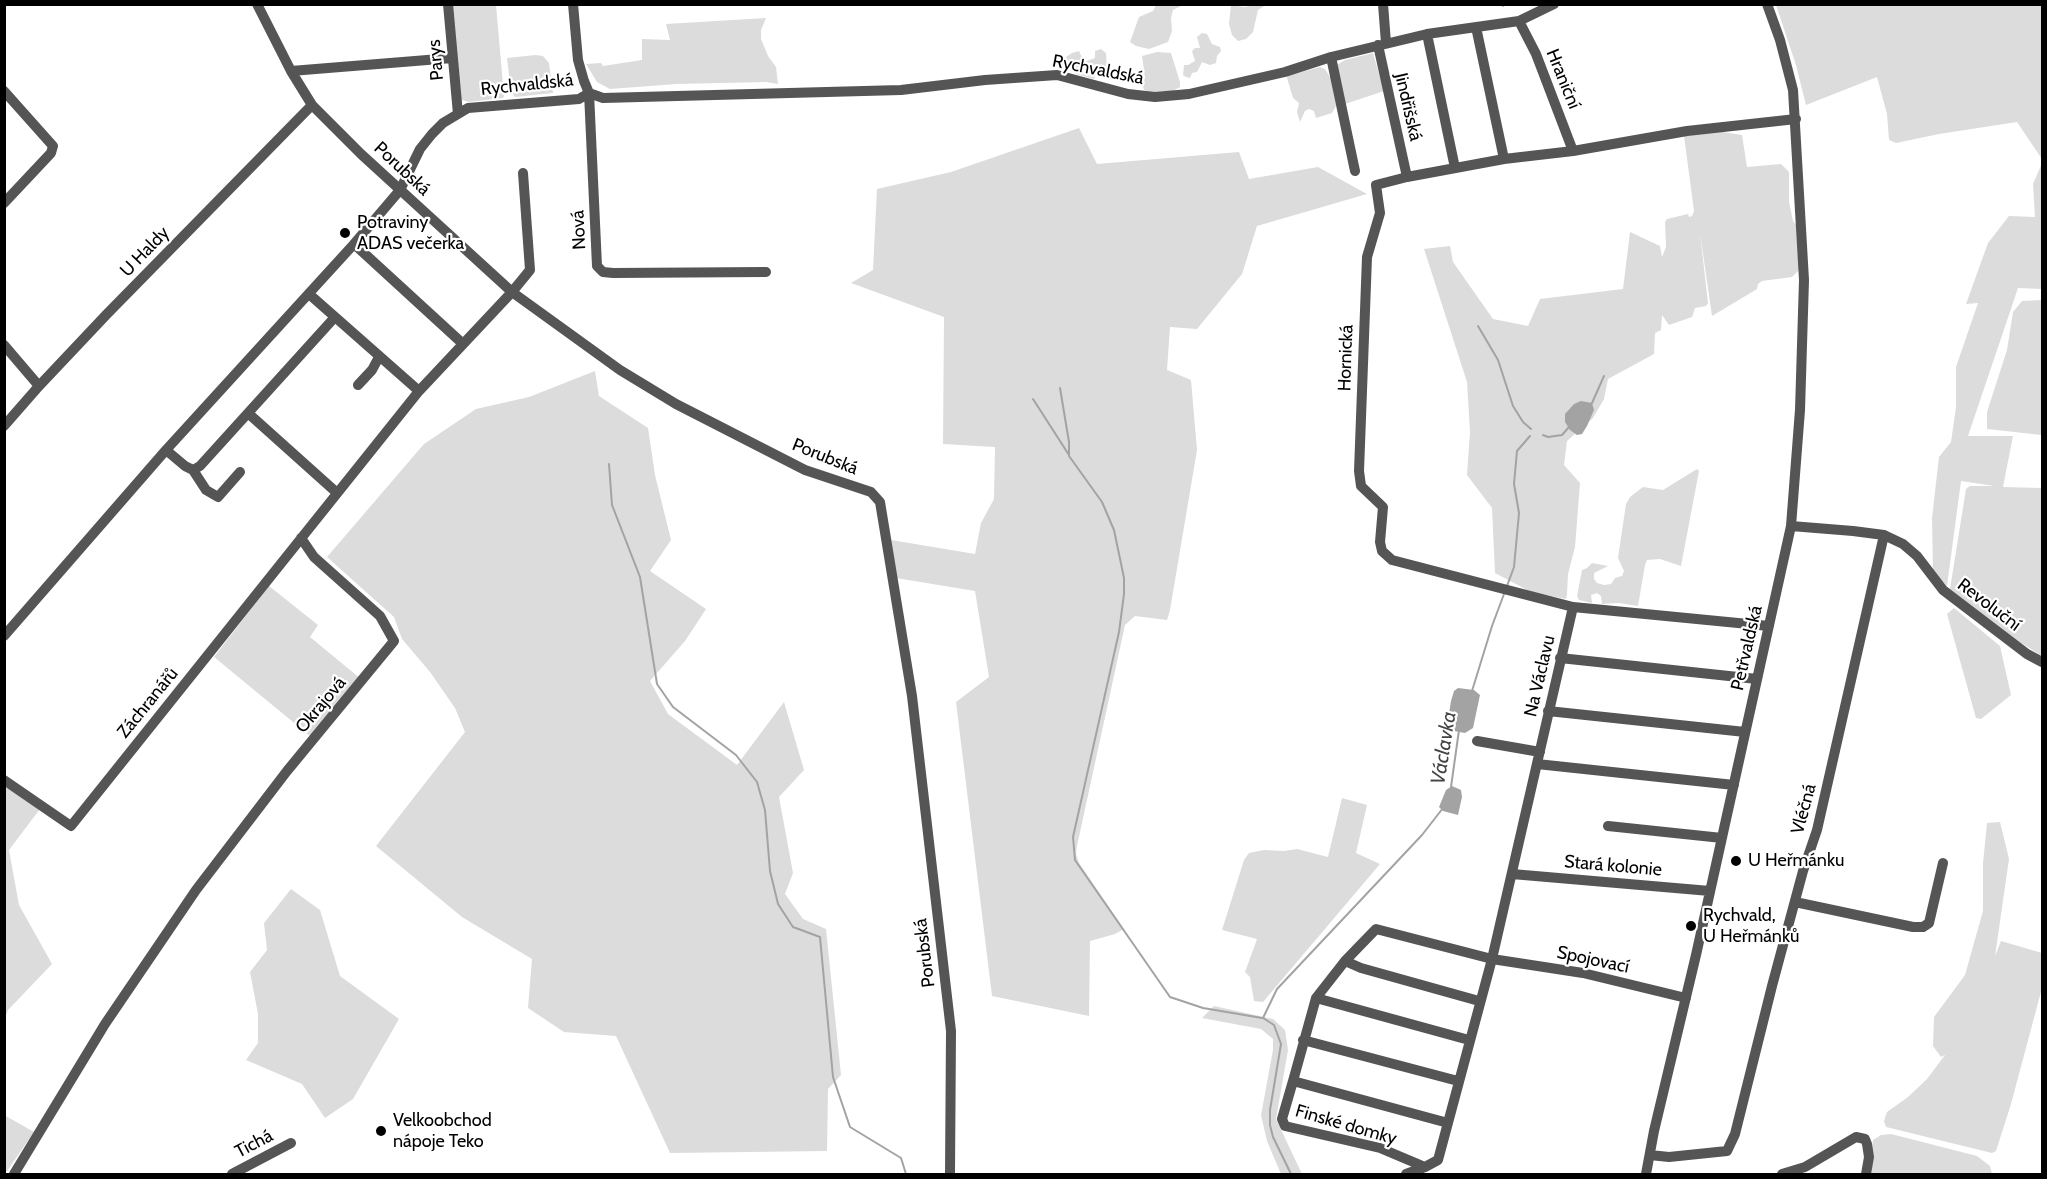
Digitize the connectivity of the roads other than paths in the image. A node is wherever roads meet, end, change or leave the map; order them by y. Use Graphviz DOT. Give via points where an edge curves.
graph roads {
  1 [pos="256,4"];
  2 [pos="448,4"];
  3 [pos="573,4"];
  4 [pos="1383,4"];
  5 [pos="1554,4"];
  6 [pos="1767,4"];
  7 [pos="1519,21"];
  8 [pos="1476,27"];
  9 [pos="1427,34"];
  10 [pos="1382,44"];
  11 [pos="1330,57"];
  12 [pos="452,58"];
  13 [pos="291,71"];
  14 [pos="4,91"];
  15 [pos="589,93"];
  16 [pos="312,105"];
  17 [pos="458,114"];
  18 [pos="1796,119"];
  19 [pos="1573,151"];
  20 [pos="1504,159"];
  21 [pos="1455,168"];
  22 [pos="1355,171"];
  23 [pos="523,173"];
  24 [pos="1407,177"];
  25 [pos="400,190"];
  26 [pos="4,203"];
  27 [pos="354,244"];
  28 [pos="766,272"];
  29 [pos="512,292"];
  30 [pos="309,294"];
  31 [pos="335,317"];
  32 [pos="462,343"];
  33 [pos="4,345"];
  34 [pos="379,357"];
  35 [pos="358,385"];
  36 [pos="39,386"];
  37 [pos="418,391"];
  38 [pos="249,414"];
  39 [pos="4,426"];
  40 [pos="166,450"];
  41 [pos="193,470"];
  42 [pos="240,472"];
  43 [pos="336,492"];
  44 [pos="1791,526"];
  45 [pos="1884,535"];
  46 [pos="301,538"];
  47 [pos="1573,607"];
  48 [pos="1769,626"];
  49 [pos="4,636"];
  50 [pos="1560,658"];
  51 [pos="2043,662"];
  52 [pos="1757,679"];
  53 [pos="1548,711"];
  54 [pos="1745,732"];
  55 [pos="1477,741"];
  56 [pos="1540,752"];
  57 [pos="1537,764"];
  58 [pos="4,780"];
  59 [pos="1734,785"];
  60 [pos="1608,826"];
  61 [pos="1722,838"];
  62 [pos="1943,863"];
  63 [pos="1512,874"];
  64 [pos="1710,891"];
  65 [pos="1795,902"];
  66 [pos="1492,959"];
  67 [pos="1345,961"];
  68 [pos="1316,998"];
  69 [pos="1686,998"];
  70 [pos="1479,1001"];
  71 [pos="1303,1040"];
  72 [pos="1469,1040"];
  73 [pos="1293,1081"];
  74 [pos="1458,1081"];
  75 [pos="1448,1123"];
  76 [pos="291,1143"];
  77 [pos="1650,1155"];
  78 [pos="1425,1167"];
  79 [pos="14,1174"];
  80 [pos="232,1174"];
  81 [pos="950,1174"];
  82 [pos="1406,1174"];
  83 [pos="1647,1174"];
  84 [pos="1782,1174"];
  85 [pos="1866,1174"];
  1 -- 13 [label="street, Porubská"];
  2 -- 12 [label="street, Parys"];
  3 -- 15 [label="street, Rychvaldská" via="578,60"];
  4 -- 10 [label="street, Jindřišská"];
  5 -- 7 [label="street, Rychvaldská"];
  6 -- 18 [label="street" via="1789,70"];
  7 -- 8 [label="street, Rychvaldská"];
  7 -- 19 [label="street, Hraniční" via="1536,54"];
  8 -- 9 [label="street, Rychvaldská"];
  8 -- 20 [label="street"];
  9 -- 10 [label="street, Rychvaldská"];
  9 -- 21 [label="street"];
  10 -- 11 [label="street, Rychvaldská"];
  10 -- 24 [label="street, Jindřišská"];
  11 -- 15 [label="street, Rychvaldská" via="1285,72 1189,94 1155,97 1057,75 901,90 603,98"];
  11 -- 22 [label="street"];
  12 -- 13 [label="street"];
  12 -- 17 [label="street, Parys"];
  13 -- 16 [label="street, Porubská"];
  14 -- 26 [label="street" via="53,146 51,153"];
  15 -- 17 [label="street, Rychvaldská" via="579,99 468,108"];
  15 -- 28 [label="street, Nová" via="597,266 603,272 613,273"];
  16 -- 25 [label="street, Porubská"];
  16 -- 36 [label="street, U Haldy"];
  17 -- 25 [label="street, Rychvaldská" via="420,149"];
  18 -- 19 [label="street, Hornická" via="1687,130"];
  18 -- 44 [label="street, Petřvaldská" via="1804,296"];
  19 -- 20 [label="street, Hornická"];
  20 -- 21 [label="street, Hornická"];
  21 -- 24 [label="street, Hornická"];
  23 -- 29 [label="street" via="530,270"];
  24 -- 47 [label="street, Hornická" via="1377,185 1380,213 1367,257 1359,471 1361,486 1383,507 1382,551 1392,560"];
  25 -- 27 [label="street"];
  25 -- 29 [label="street, Porubská"];
  27 -- 30 [label="street"];
  27 -- 32 [label="street"];
  29 -- 32 [label="street"];
  29 -- 81 [label="street, Porubská" via="620,370 676,404 805,470 871,492 880,502 912,696 951,1031"];
  30 -- 31 [label="street"];
  30 -- 40 [label="street"];
  31 -- 34 [label="street"];
  31 -- 38 [label="street"];
  32 -- 37 [label="street"];
  33 -- 36 [label="street"];
  34 -- 35 [label="street"];
  34 -- 37 [label="street"];
  36 -- 39 [label="street, U Haldy"];
  37 -- 43 [label="street"];
  38 -- 41 [label="street"];
  38 -- 43 [label="street"];
  40 -- 41 [label="street"];
  40 -- 49 [label="street"];
  41 -- 42 [label="street" via="206,490 218,497"];
  43 -- 46 [label="street"];
  44 -- 45 [label="street, Revoluční"];
  44 -- 48 [label="street, Petřvaldská"];
  45 -- 51 [label="street, Revoluční" via="1917,556 1943,590"];
  45 -- 65 [label="street, Vléčná" via="1817,830"];
  46 -- 58 [label="street, Záchranářů" via="71,826"];
  46 -- 79 [label="street, Okrajová" via="314,557 380,616 394,641 196,890 105,1024"];
  47 -- 48 [label="street, Hornická"];
  47 -- 50 [label="street, Na Václavu"];
  48 -- 52 [label="street, Petřvaldská"];
  50 -- 52 [label="street"];
  50 -- 53 [label="street, Na Václavu"];
  52 -- 54 [label="street, Petřvaldská"];
  53 -- 54 [label="street"];
  53 -- 56 [label="street, Na Václavu"];
  54 -- 59 [label="street, Petřvaldská"];
  55 -- 56 [label="street"];
  56 -- 57 [label="street, Na Václavu"];
  57 -- 59 [label="street"];
  57 -- 63 [label="street, Na Václavu"];
  59 -- 61 [label="street, Petřvaldská"];
  60 -- 61 [label="street"];
  61 -- 64 [label="street, Petřvaldská"];
  62 -- 65 [label="street" via="1929,923 1923,927"];
  63 -- 64 [label="street, Stará kolonie"];
  63 -- 66 [label="street"];
  64 -- 69 [label="street, Petřvaldská"];
  65 -- 77 [label="street, Vléčná" via="1735,1134 1727,1151"];
  66 -- 67 [label="street, Finské domky" via="1376,929"];
  66 -- 69 [label="street, Spojovací" via="1583,973"];
  66 -- 70 [label="street"];
  67 -- 68 [label="street, Finské domky"];
  67 -- 70 [label="street"];
  68 -- 71 [label="street, Finské domky"];
  68 -- 72 [label="street"];
  69 -- 77 [label="street, Petřvaldská"];
  70 -- 72 [label="street"];
  71 -- 73 [label="street, Finské domky"];
  71 -- 74 [label="street"];
  72 -- 74 [label="street"];
  73 -- 75 [label="street, Finské domky"];
  73 -- 78 [label="street, Finské domky" via="1282,1119 1284,1126 1380,1148"];
  74 -- 75 [label="street"];
  75 -- 78 [label="street" via="1438,1160"];
  76 -- 80 [label="street, Tichá"];
  77 -- 83 [label="street, Petřvaldská"];
  78 -- 82 [label="street"];
  84 -- 85 [label="street" via="1805,1167 1856,1137 1868,1144"];
}
